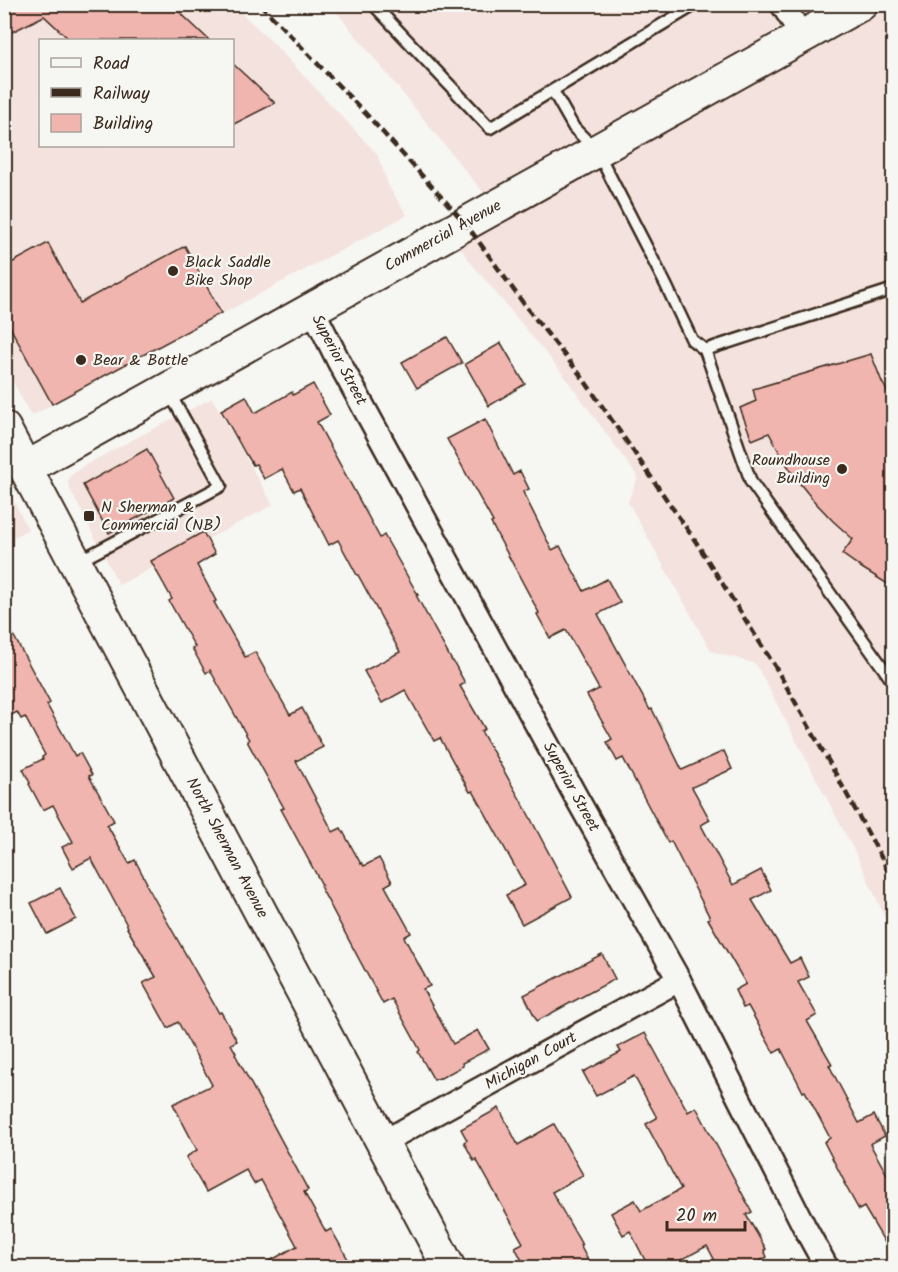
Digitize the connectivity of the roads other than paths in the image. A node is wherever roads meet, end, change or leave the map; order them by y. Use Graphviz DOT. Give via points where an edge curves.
graph roads {
  1 [pos="373,4"];
  2 [pos="692,4"];
  3 [pos="782,4"];
  4 [pos="861,4"];
  5 [pos="803,37"];
  6 [pos="553,91"];
  7 [pos="597,151"];
  8 [pos="894,289"];
  9 [pos="312,309"];
  10 [pos="705,350"];
  11 [pos="167,390"];
  12 [pos="15,452"];
  13 [pos="76,562"];
  14 [pos="894,680"];
  15 [pos="679,980"];
  16 [pos="382,1142"];
  17 [pos="448,1268"];
  18 [pos="826,1268"];
  1 -- 6 [label="lane" via="490,128"];
  2 -- 6 [label="lane"];
  3 -- 5 [label="street"];
  4 -- 5 [label="street, Commercial Avenue"];
  5 -- 7 [label="street, Commercial Avenue"];
  6 -- 7 [label="lane" via="574,128"];
  7 -- 9 [label="street, Commercial Avenue"];
  7 -- 10 [label="lane" via="692,340"];
  8 -- 10 [label="lane"];
  9 -- 11 [label="street, Commercial Avenue"];
  9 -- 15 [label="street, Superior Street"];
  10 -- 14 [label="lane" via="751,482"];
  11 -- 12 [label="street, Commercial Avenue"];
  11 -- 13 [label="lane" via="221,486"];
  12 -- 13 [label="street, North Sherman Avenue"];
  13 -- 16 [label="street, North Sherman Avenue"];
  15 -- 16 [label="street, Michigan Court"];
  15 -- 18 [label="street, Superior Street"];
  16 -- 17 [label="street, North Sherman Avenue"];
}
